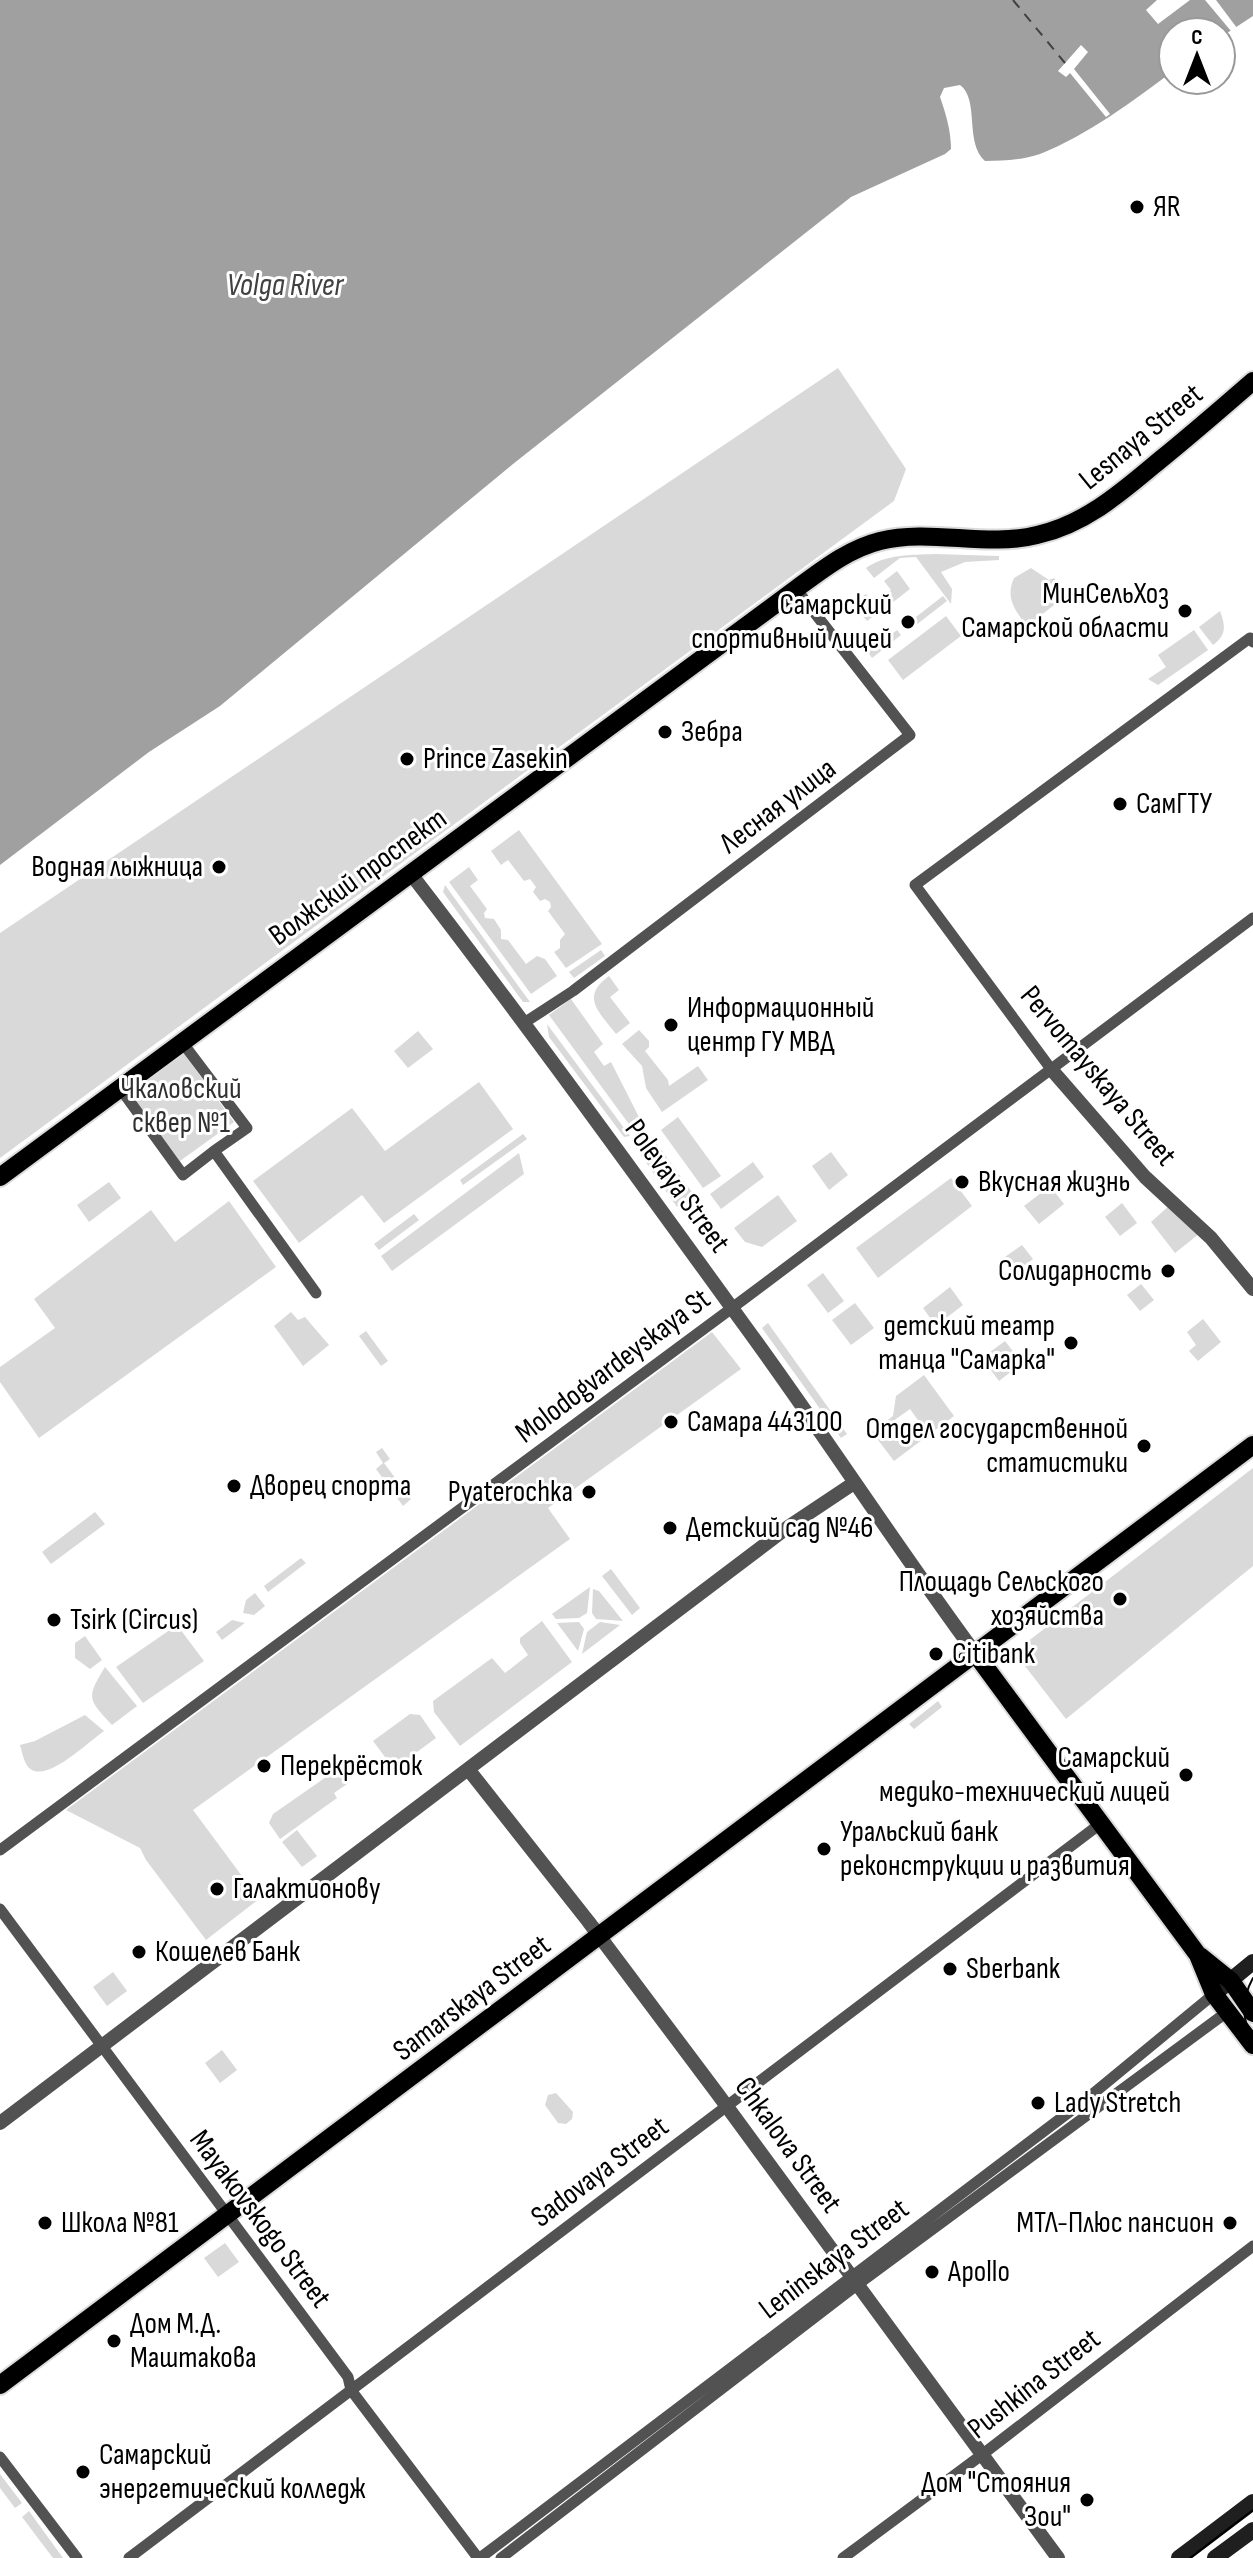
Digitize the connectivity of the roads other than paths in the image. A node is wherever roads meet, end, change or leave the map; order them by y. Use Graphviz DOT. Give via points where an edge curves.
graph roads {
  1 [pos="1253,381"];
  2 [pos="1013,539"];
  3 [pos="796,589"];
  4 [pos="1251,640"];
  5 [pos="411,874"];
  6 [pos="1253,918"];
  7 [pos="524,1023"];
  8 [pos="182,1042"];
  9 [pos="1051,1069"];
  10 [pos="120,1088"];
  11 [pos="214,1151"];
  12 [pos="0,1177"];
  13 [pos="1253,1289"];
  14 [pos="316,1293"];
  15 [pos="732,1308"];
  16 [pos="1253,1445"];
  17 [pos="854,1483"];
  18 [pos="975,1653"];
  19 [pos="468,1769"];
  20 [pos="1100,1824"];
  21 [pos="0,1850"];
  22 [pos="0,1909"];
  23 [pos="600,1937"];
  24 [pos="1198,1955"];
  25 [pos="1253,1962"];
  26 [pos="1231,1981"];
  27 [pos="1214,1994"];
  28 [pos="1250,2003"];
  29 [pos="1227,2012"];
  30 [pos="1253,2045"];
  31 [pos="102,2046"];
  32 [pos="727,2107"];
  33 [pos="0,2123"];
  34 [pos="228,2216"];
  35 [pos="1253,2246"];
  36 [pos="854,2280"];
  37 [pos="0,2385"];
  38 [pos="351,2390"];
  39 [pos="983,2454"];
  40 [pos="0,2457"];
  41 [pos="1253,2502"];
  42 [pos="1253,2530"];
  43 [pos="77,2558"];
  44 [pos="129,2558"];
  45 [pos="479,2558"];
  46 [pos="501,2558"];
  47 [pos="843,2558"];
  48 [pos="1058,2558"];
  49 [pos="1179,2558"];
  50 [pos="1215,2558"];
  1 -- 2 [label="main road, Lesnaya Street" via="1094,512 1038,535"];
  2 -- 3 [label="main road, Волжский проспект" via="883,540 849,553"];
  3 -- 5 [label="main road, Волжский проспект"];
  3 -- 7 [label="street, Лесная улица" via="910,735"];
  4 -- 9 [label="street, Pervomayskaya Street" via="915,885"];
  5 -- 7 [label="street, Polevaya Street"];
  5 -- 8 [label="main road, Волжский проспект"];
  6 -- 9 [label="street, Molodogvardeyskaya St"];
  7 -- 15 [label="street, Polevaya Street"];
  8 -- 10 [label="main road, Волжский проспект"];
  8 -- 11 [label="street" via="247,1128"];
  9 -- 13 [label="street, Pervomayskaya Street"];
  9 -- 15 [label="street, Molodogvardeyskaya St"];
  10 -- 11 [label="street" via="183,1175"];
  10 -- 12 [label="main road, Волжский проспект"];
  11 -- 14 [label="street"];
  15 -- 17 [label="street, Polevaya Street"];
  15 -- 21 [label="street, Molodogvardeyskaya St"];
  16 -- 18 [label="main road, Samarskaya Street"];
  17 -- 18 [label="street, Polevaya Street"];
  17 -- 19 [label="street"];
  18 -- 20 [label="main road"];
  18 -- 23 [label="main road, Samarskaya Street"];
  19 -- 23 [label="street, Chkalova Street"];
  19 -- 31 [label="street"];
  20 -- 24 [label="main road"];
  20 -- 32 [label="street, Sadovaya Street"];
  22 -- 31 [label="street, Mayakovskogo Street"];
  23 -- 32 [label="street, Chkalova Street"];
  23 -- 34 [label="main road, Samarskaya Street"];
  24 -- 26 [label="main road"];
  24 -- 27 [label="main road"];
  25 -- 26 [label="main road"];
  26 -- 27 [label="main road"];
  26 -- 28 [label="main road"];
  27 -- 29 [label="main road"];
  27 -- 36 [label="street, Leninskaya Street"];
  28 -- 29 [label="main road"];
  29 -- 30 [label="main road"];
  29 -- 36 [label="street, Leninskaya Street"];
  31 -- 33 [label="street"];
  31 -- 34 [label="street, Mayakovskogo Street"];
  32 -- 36 [label="street, Chkalova Street"];
  32 -- 38 [label="street, Sadovaya Street"];
  34 -- 37 [label="main road, Samarskaya Street"];
  34 -- 38 [label="street, Mayakovskogo Street" via="348,2377"];
  35 -- 39 [label="street, Pushkina Street"];
  36 -- 39 [label="street, Chkalova Street"];
  36 -- 45 [label="street, Leninskaya Street"];
  36 -- 46 [label="street, Leninskaya Street"];
  38 -- 44 [label="street, Sadovaya Street"];
  38 -- 45 [label="street, Mayakovskogo Street"];
  39 -- 47 [label="street, Pushkina Street"];
  39 -- 48 [label="street, Chkalova Street"];
  40 -- 43 [label="street"];
  41 -- 49 [label="main road"];
  42 -- 50 [label="main road"];
}
